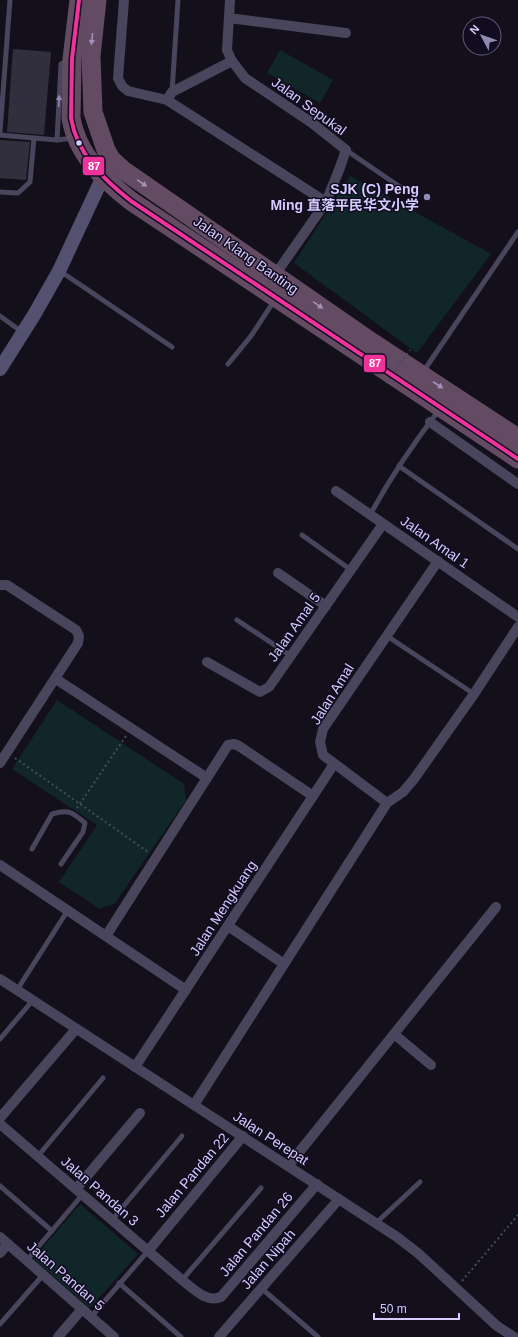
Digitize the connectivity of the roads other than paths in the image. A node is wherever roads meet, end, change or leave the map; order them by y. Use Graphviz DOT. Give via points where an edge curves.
graph roads {
  1 [pos="10,0"];
  2 [pos="79,0"];
  3 [pos="96,0"];
  4 [pos="124,0"];
  5 [pos="178,0"];
  6 [pos="230,0"];
  7 [pos="229,18"];
  8 [pos="346,33"];
  9 [pos="72,59"];
  10 [pos="232,61"];
  11 [pos="169,96"];
  12 [pos="0,132"];
  13 [pos="0,135"];
  14 [pos="34,138"];
  15 [pos="76,138"];
  16 [pos="58,140"];
  17 [pos="346,150"];
  18 [pos="111,159"];
  19 [pos="103,176"];
  20 [pos="404,189"];
  21 [pos="0,192"];
  22 [pos="326,202"];
  23 [pos="518,232"];
  24 [pos="59,271"];
  25 [pos="275,275"];
  26 [pos="276,297"];
  27 [pos="0,316"];
  28 [pos="23,332"];
  29 [pos="172,346"];
  30 [pos="228,364"];
  31 [pos="0,369"];
  32 [pos="421,374"];
  33 [pos="435,415"];
  34 [pos="518,438"];
  35 [pos="518,459"];
  36 [pos="399,466"];
  37 [pos="518,484"];
  38 [pos="336,491"];
  39 [pos="370,515"];
  40 [pos="383,524"];
  41 [pos="302,535"];
  42 [pos="518,549"];
  43 [pos="438,562"];
  44 [pos="351,570"];
  45 [pos="278,573"];
  46 [pos="3,585"];
  47 [pos="326,606"];
  48 [pos="518,617"];
  49 [pos="237,620"];
  50 [pos="518,627"];
  51 [pos="387,636"];
  52 [pos="291,656"];
  53 [pos="207,662"];
  54 [pos="56,679"];
  55 [pos="474,694"];
  56 [pos="0,763"];
  57 [pos="334,764"];
  58 [pos="207,778"];
  59 [pos="313,796"];
  60 [pos="388,803"];
  61 [pos="32,849"];
  62 [pos="61,864"];
  63 [pos="0,865"];
  64 [pos="496,907"];
  65 [pos="68,910"];
  66 [pos="228,926"];
  67 [pos="106,936"];
  68 [pos="284,964"];
  69 [pos="0,979"];
  70 [pos="17,990"];
  71 [pos="186,990"];
  72 [pos="33,1000"];
  73 [pos="76,1029"];
  74 [pos="394,1034"];
  75 [pos="0,1038"];
  76 [pos="431,1065"];
  77 [pos="135,1067"];
  78 [pos="103,1078"];
  79 [pos="194,1105"];
  80 [pos="140,1113"];
  81 [pos="0,1118"];
  82 [pos="0,1124"];
  83 [pos="182,1136"];
  84 [pos="243,1136"];
  85 [pos="38,1156"];
  86 [pos="288,1166"];
  87 [pos="420,1182"];
  88 [pos="317,1184"];
  89 [pos="0,1186"];
  90 [pos="261,1188"];
  91 [pos="79,1192"];
  92 [pos="339,1199"];
  93 [pos="112,1220"];
  94 [pos="376,1223"];
  95 [pos="52,1231"];
  96 [pos="0,1236"];
  97 [pos="8,1244"];
  98 [pos="148,1250"];
  99 [pos="0,1252"];
  100 [pos="27,1260"];
  101 [pos="43,1275"];
  102 [pos="182,1280"];
  103 [pos="119,1283"];
  104 [pos="261,1288"];
  105 [pos="214,1300"];
  106 [pos="82,1309"];
  107 [pos="91,1317"];
  108 [pos="0,1324"];
  109 [pos="58,1337"];
  110 [pos="114,1337"];
  111 [pos="181,1337"];
  112 [pos="219,1337"];
  113 [pos="318,1337"];
  114 [pos="514,1337"];
  1 -- 12 [label="lane"];
  2 -- 9 [label="highway, Jalan Klang Banting"];
  3 -- 18 [label="highway, Jalan Klang Banting, one-way" via="91,56 93,112"];
  4 -- 11 [label="street" via="118,78 128,91"];
  5 -- 11 [label="lane"];
  6 -- 7 [label="street, Jalan Sepukal"];
  7 -- 8 [label="street"];
  7 -- 10 [label="street, Jalan Sepukal" via="227,50"];
  9 -- 15 [label="highway, Jalan Klang Banting" via="71,118"];
  16 -- 9 [label="lane, one-way" via="61,64"];
  10 -- 11 [label="street"];
  10 -- 17 [label="street, Jalan Sepukal" via="245,78 312,123"];
  11 -- 22 [label="street"];
  13 -- 14 [label="lane"];
  14 -- 16 [label="lane"];
  14 -- 21 [label="lane" via="30,182 18,193"];
  15 -- 16 [label="lane"];
  15 -- 19 [label="highway, Jalan Klang Banting" via="88,159"];
  17 -- 20 [label="lane"];
  17 -- 22 [label="street, Jalan Sepukal"];
  18 -- 19 [label="street"];
  18 -- 25 [label="highway, Jalan Klang Banting, one-way" via="123,170"];
  19 -- 24 [label="street"];
  19 -- 26 [label="highway, Jalan Klang Banting" via="131,201"];
  22 -- 25 [label="street, Jalan Sepukal"];
  23 -- 32 [label="lane"];
  24 -- 28 [label="street"];
  24 -- 29 [label="lane"];
  25 -- 32 [label="highway, Jalan Klang Banting, one-way"];
  26 -- 30 [label="lane" via="251,336"];
  26 -- 33 [label="highway, Jalan Klang Banting"];
  27 -- 28 [label="lane"];
  28 -- 31 [label="street"];
  32 -- 34 [label="highway, Jalan Klang Banting, one-way"];
  33 -- 35 [label="highway, Jalan Klang Banting"];
  33 -- 36 [label="lane"];
  33 -- 37 [label="street"];
  36 -- 39 [label="lane"];
  36 -- 42 [label="lane"];
  38 -- 39 [label="street, Jalan Amal 1"];
  39 -- 40 [label="street, Jalan Amal 1"];
  40 -- 43 [label="street, Jalan Amal 1"];
  40 -- 44 [label="street, Jalan Amal 5"];
  41 -- 44 [label="lane"];
  43 -- 48 [label="street, Jalan Amal 1"];
  43 -- 51 [label="street, Jalan Amal"];
  44 -- 47 [label="street, Jalan Amal 5"];
  45 -- 47 [label="street"];
  46 -- 54 [label="street" via="76,630 79,636 78,643"];
  47 -- 52 [label="street, Jalan Amal 5"];
  49 -- 52 [label="lane"];
  50 -- 55 [label="street"];
  51 -- 55 [label="lane"];
  51 -- 57 [label="street, Jalan Amal" via="324,728 320,742 323,755"];
  52 -- 53 [label="street, Jalan Amal 5" via="269,687 260,692"];
  54 -- 56 [label="street"];
  54 -- 58 [label="street"];
  55 -- 60 [label="street" via="414,779 403,792"];
  57 -- 59 [label="street, Jalan Mengkuang"];
  57 -- 60 [label="street, Jalan Amal"];
  58 -- 59 [label="street" via="228,745 234,744"];
  58 -- 67 [label="street"];
  59 -- 66 [label="street, Jalan Mengkuang"];
  60 -- 68 [label="street"];
  61 -- 62 [label="lane" via="52,814 64,810 74,813 85,823 83,832"];
  63 -- 65 [label="street"];
  64 -- 74 [label="street"];
  65 -- 67 [label="street"];
  65 -- 70 [label="lane"];
  66 -- 68 [label="street"];
  66 -- 71 [label="street, Jalan Mengkuang"];
  67 -- 71 [label="street"];
  68 -- 79 [label="street"];
  69 -- 70 [label="street, Jalan Perepat"];
  70 -- 72 [label="street, Jalan Perepat"];
  71 -- 77 [label="street, Jalan Mengkuang"];
  72 -- 73 [label="street, Jalan Perepat"];
  72 -- 75 [label="lane"];
  73 -- 77 [label="street, Jalan Perepat"];
  73 -- 81 [label="street"];
  74 -- 76 [label="street"];
  74 -- 86 [label="street"];
  77 -- 79 [label="street, Jalan Perepat"];
  78 -- 85 [label="lane"];
  79 -- 84 [label="street, Jalan Perepat"];
  80 -- 91 [label="street"];
  82 -- 85 [label="street, Jalan Pandan 3"];
  83 -- 93 [label="lane"];
  84 -- 86 [label="street, Jalan Perepat"];
  84 -- 98 [label="street, Jalan Pandan 22"];
  85 -- 91 [label="street, Jalan Pandan 3"];
  86 -- 88 [label="street, Jalan Perepat"];
  87 -- 94 [label="lane"];
  88 -- 92 [label="street, Jalan Perepat"];
  88 -- 105 [label="street, Jalan Pandan 26" via="221,1297"];
  89 -- 95 [label="lane"];
  90 -- 102 [label="lane"];
  91 -- 93 [label="street, Jalan Pandan 3"];
  91 -- 95 [label="lane"];
  92 -- 94 [label="street, Jalan Perepat"];
  92 -- 104 [label="street, Jalan Nipah"];
  93 -- 98 [label="street, Jalan Pandan 3"];
  94 -- 114 [label="street, Jalan Perepat" via="413,1250 497,1326"];
  95 -- 100 [label="lane"];
  96 -- 97 [label="street, Jalan Pandan 5"];
  97 -- 99 [label="street"];
  97 -- 100 [label="street, Jalan Pandan 5"];
  98 -- 102 [label="street, Jalan Pandan 3"];
  98 -- 103 [label="lane"];
  100 -- 101 [label="street, Jalan Pandan 5"];
  101 -- 106 [label="street, Jalan Pandan 5"];
  101 -- 108 [label="lane"];
  102 -- 105 [label="street, Jalan Pandan 3" via="207,1298"];
  103 -- 107 [label="lane"];
  103 -- 111 [label="lane"];
  104 -- 112 [label="street, Jalan Nipah"];
  104 -- 113 [label="lane"];
  106 -- 107 [label="street, Jalan Pandan 5"];
  106 -- 109 [label="street"];
  107 -- 110 [label="street, Jalan Pandan 5"];
}
